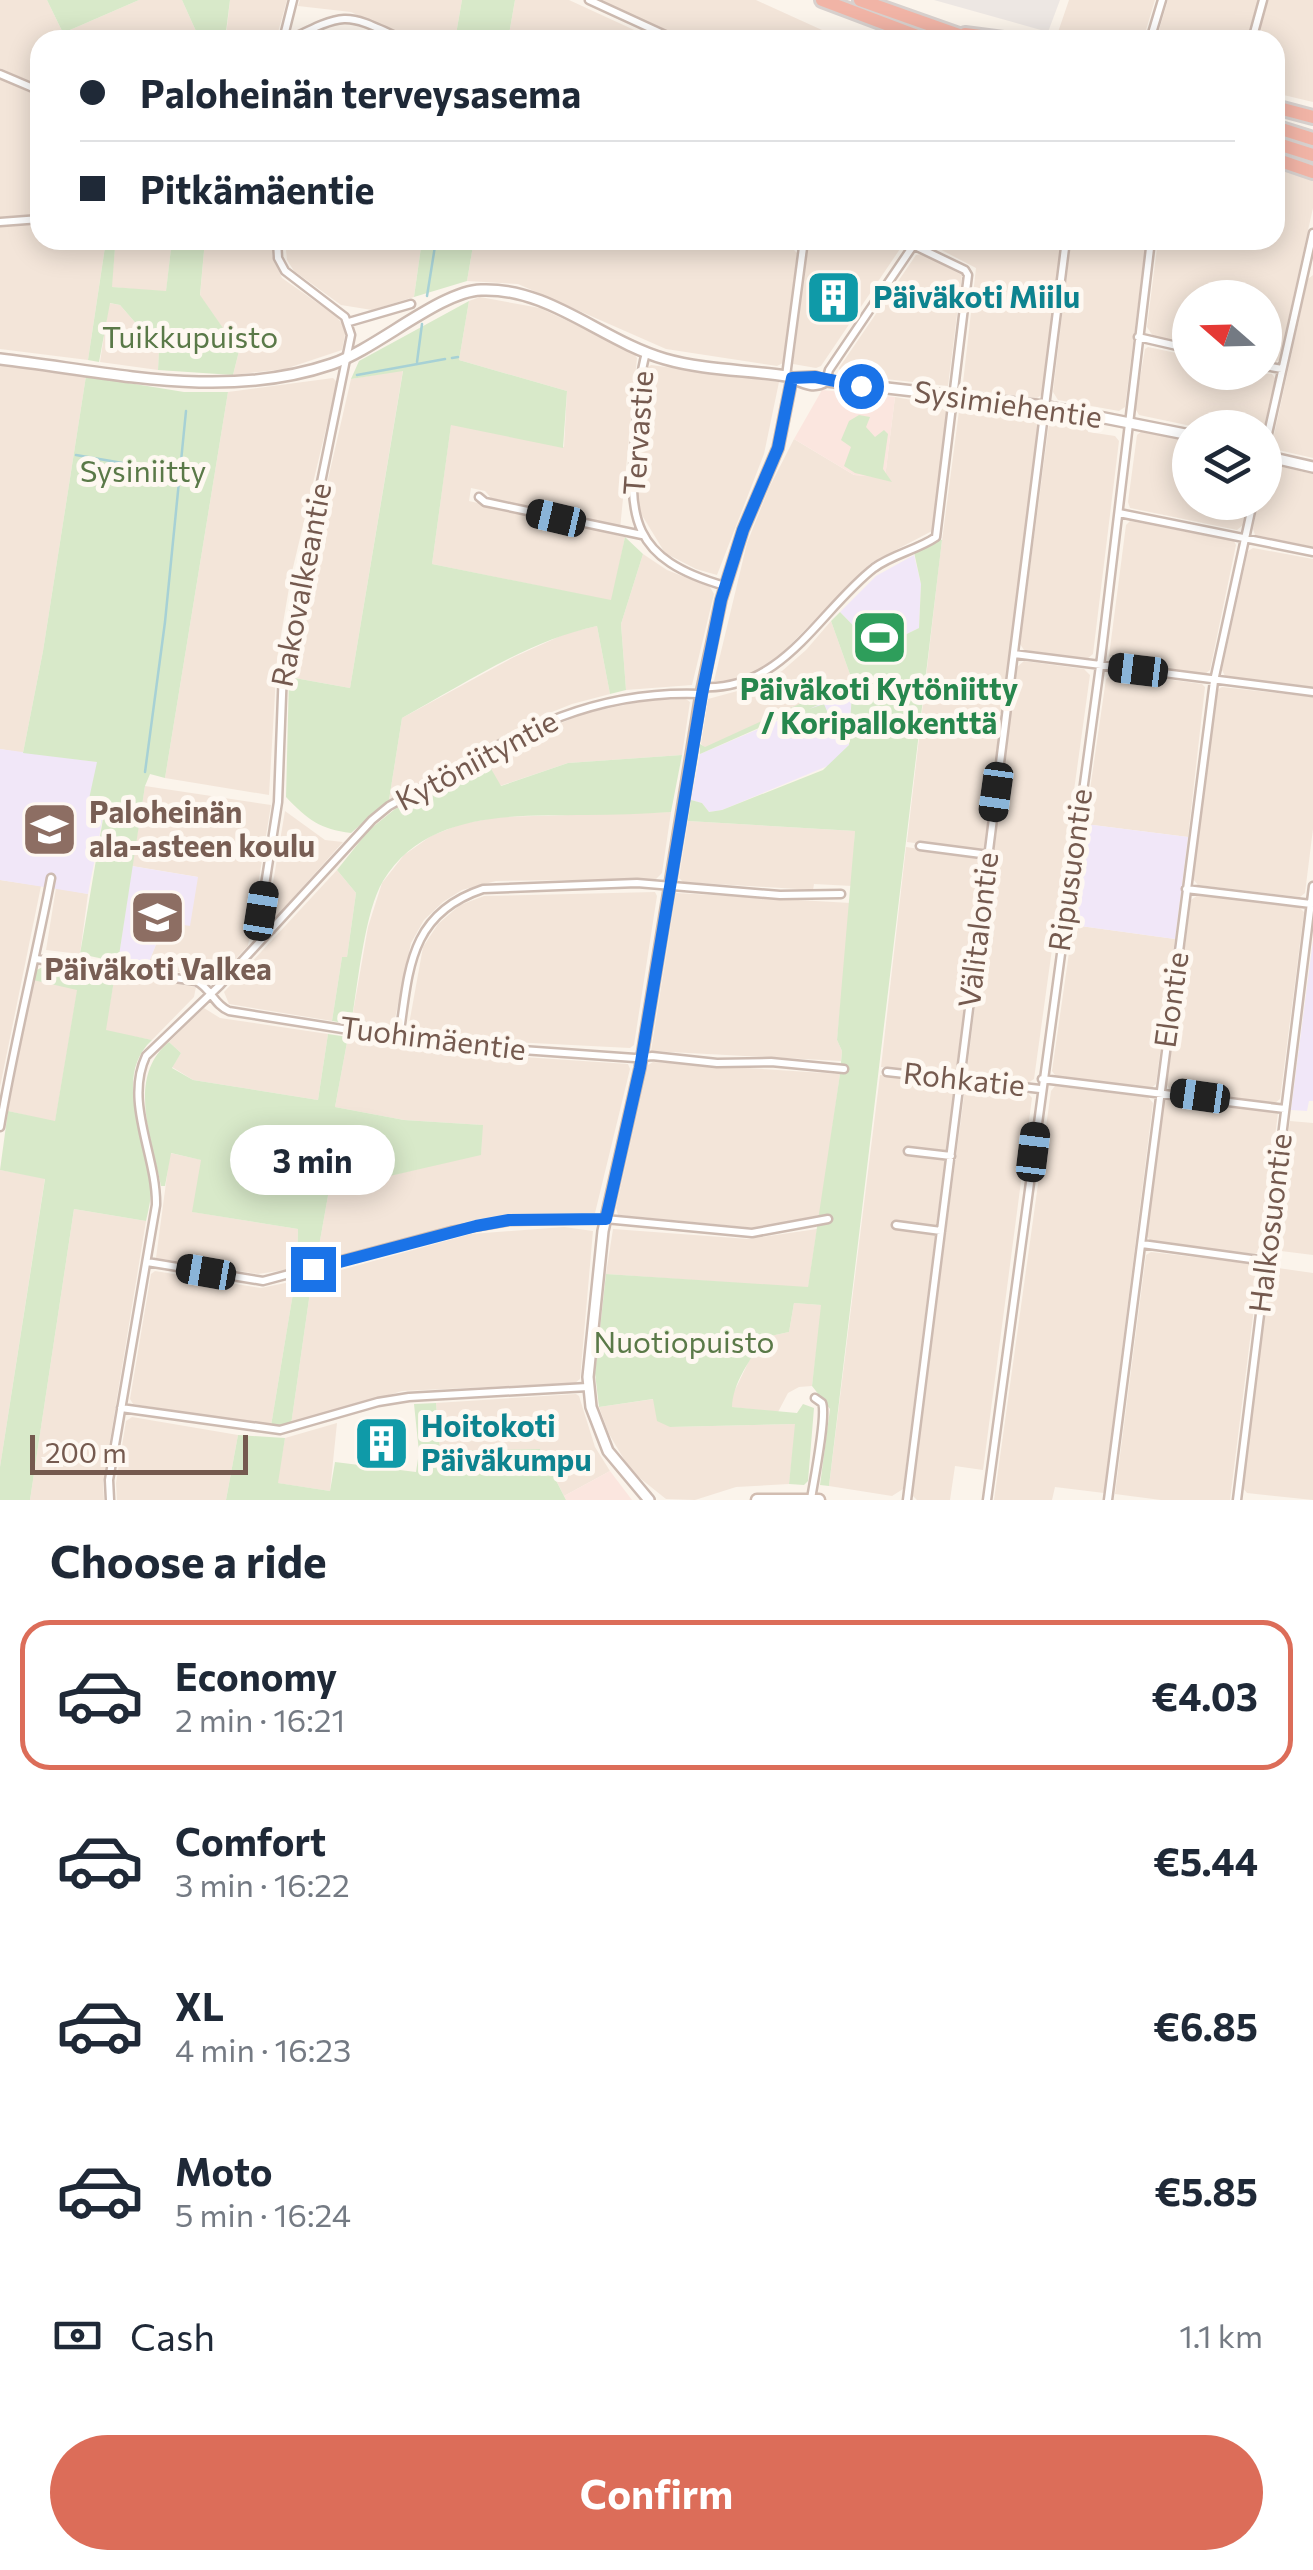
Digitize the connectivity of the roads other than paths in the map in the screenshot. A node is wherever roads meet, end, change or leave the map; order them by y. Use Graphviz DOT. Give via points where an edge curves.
graph roads {
  1 [pos="294,0"];
  2 [pos="589,0"];
  3 [pos="822,0"];
  4 [pos="860,0"];
  5 [pos="1162,0"];
  6 [pos="1263,0"];
  7 [pos="288,30"];
  8 [pos="310,30"];
  9 [pos="382,30"];
  10 [pos="654,30"];
  11 [pos="902,30"];
  12 [pos="941,30"];
  13 [pos="1153,30"];
  14 [pos="1255,30"];
  15 [pos="0,74"];
  16 [pos="30,87"];
  17 [pos="1285,108"];
  18 [pos="1313,115"];
  19 [pos="1285,127"];
  20 [pos="1285,130"];
  21 [pos="1313,131"];
  22 [pos="1313,140"];
  23 [pos="1285,145"];
  24 [pos="1313,155"];
  25 [pos="1285,162"];
  26 [pos="1313,172"];
  27 [pos="30,220"];
  28 [pos="0,222"];
  29 [pos="1313,233"];
  30 [pos="278,250"];
  31 [pos="802,250"];
  32 [pos="910,250"];
  33 [pos="929,250"];
  34 [pos="1065,250"];
  35 [pos="1150,250"];
  36 [pos="1309,268"];
  37 [pos="411,304"];
  38 [pos="349,322"];
  39 [pos="1138,337"];
  40 [pos="1172,344"];
  41 [pos="646,352"];
  42 [pos="348,358"];
  43 [pos="0,359"];
  44 [pos="1282,370"];
  45 [pos="789,377"];
  46 [pos="826,381"];
  47 [pos="954,398"];
  48 [pos="1044,406"];
  49 [pos="1129,422"];
  50 [pos="1172,431"];
  51 [pos="1282,460"];
  52 [pos="1313,467"];
  53 [pos="479,497"];
  54 [pos="1119,512"];
  55 [pos="1248,520"];
  56 [pos="642,535"];
  57 [pos="1244,538"];
  58 [pos="1313,552"];
  59 [pos="725,586"];
  60 [pos="1014,654"];
  61 [pos="1100,666"];
  62 [pos="1214,680"];
  63 [pos="702,690"];
  64 [pos="1313,692"];
  65 [pos="920,846"];
  66 [pos="989,855"];
  67 [pos="50,878"];
  68 [pos="670,886"];
  69 [pos="1313,886"];
  70 [pos="1186,889"];
  71 [pos="840,894"];
  72 [pos="1311,904"];
  73 [pos="272,930"];
  74 [pos="36,958"];
  75 [pos="210,994"];
  76 [pos="399,1038"];
  77 [pos="642,1057"];
  78 [pos="844,1069"];
  79 [pos="887,1072"];
  80 [pos="1042,1079"];
  81 [pos="961,1080"];
  82 [pos="1040,1089"];
  83 [pos="1160,1093"];
  84 [pos="1285,1109"];
  85 [pos="0,1127"];
  86 [pos="908,1151"];
  87 [pos="951,1156"];
  88 [pos="606,1219"];
  89 [pos="828,1219"];
  90 [pos="896,1226"];
  91 [pos="940,1231"];
  92 [pos="1142,1244"];
  93 [pos="1266,1261"];
  94 [pos="147,1262"];
  95 [pos="588,1387"];
  96 [pos="814,1398"];
  97 [pos="121,1408"];
  98 [pos="110,1500"];
  99 [pos="649,1500"];
  100 [pos="757,1500"];
  101 [pos="812,1500"];
  102 [pos="820,1500"];
  103 [pos="906,1500"];
  104 [pos="986,1500"];
  105 [pos="1108,1500"];
  106 [pos="1237,1500"];
  107 [pos="1246,1500"];
  1 -- 7 [label="street"];
  2 -- 10 [label="street"];
  3 -- 11 [label="highway"];
  4 -- 12 [label="highway"];
  5 -- 13 [label="street"];
  6 -- 14 [label="street"];
  8 -- 9 [label="street" via="341,17"];
  15 -- 16 [label="street"];
  17 -- 18 [label="highway"];
  19 -- 21 [label="highway"];
  20 -- 22 [label="highway"];
  23 -- 24 [label="highway"];
  25 -- 26 [label="highway"];
  27 -- 28 [label="street"];
  29 -- 36 [label="street"];
  30 -- 38 [label="street" via="285,270"];
  31 -- 45 [label="street"];
  32 -- 46 [label="street"];
  33 -- 47 [label="street" via="968,275"];
  34 -- 48 [label="street, Välitalontie"];
  35 -- 39 [label="street, Ripusuontie"];
  36 -- 44 [label="street"];
  37 -- 38 [label="street"];
  38 -- 42 [label="street, Rakovalkeantie"];
  39 -- 40 [label="street"];
  39 -- 49 [label="street, Ripusuontie"];
  41 -- 42 [label="street, Sysimiehentie" via="535,298 486,290 451,298"];
  41 -- 45 [label="street, Sysimiehentie"];
  41 -- 56 [label="street, Tervastie" via="631,483"];
  42 -- 43 [label="street, Sysimiehentie" via="292,376 210,384"];
  42 -- 73 [label="street, Rakovalkeantie" via="282,679 278,802 261,916"];
  45 -- 46 [label="street, Sysimiehentie"];
  45 -- 59 [label="street" via="778,448"];
  46 -- 47 [label="street, Sysimiehentie"];
  47 -- 48 [label="street, Sysimiehentie"];
  47 -- 63 [label="street, Kytöniityntie" via="934,540 872,570 774,666 730,686"];
  48 -- 49 [label="street, Sysimiehentie"];
  48 -- 60 [label="street, Välitalontie"];
  49 -- 50 [label="street, Sysimiehentie"];
  49 -- 54 [label="street, Ripusuontie"];
  51 -- 52 [label="street"];
  53 -- 56 [label="street"];
  54 -- 57 [label="street"];
  54 -- 61 [label="street, Ripusuontie"];
  55 -- 57 [label="street, Elontie"];
  56 -- 59 [label="street, Tervastie" via="672,565"];
  57 -- 58 [label="street"];
  57 -- 62 [label="street, Elontie"];
  59 -- 63 [label="street"];
  60 -- 61 [label="street"];
  60 -- 66 [label="street, Välitalontie"];
  61 -- 62 [label="street"];
  61 -- 80 [label="street, Ripusuontie"];
  62 -- 64 [label="street"];
  62 -- 70 [label="street, Elontie"];
  63 -- 68 [label="street"];
  63 -- 73 [label="street, Kytöniityntie" via="608,701 532,726 380,812"];
  65 -- 66 [label="street"];
  66 -- 81 [label="street, Välitalontie"];
  67 -- 74 [label="street"];
  68 -- 71 [label="street"];
  68 -- 76 [label="street" via="498,888 462,896 437,914 416,945"];
  68 -- 77 [label="street"];
  69 -- 72 [label="street, Halkosuontie"];
  70 -- 72 [label="street"];
  70 -- 83 [label="street, Elontie"];
  72 -- 84 [label="street, Halkosuontie"];
  73 -- 75 [label="street, Kytöniityntie"];
  74 -- 75 [label="street, Tuohimäentie" via="196,981"];
  74 -- 85 [label="street"];
  75 -- 76 [label="street, Tuohimäentie" via="229,1011"];
  75 -- 94 [label="street, Kytöniityntie" via="150,1050 140,1071 139,1106 156,1191"];
  76 -- 77 [label="street, Tuohimäentie"];
  77 -- 78 [label="street, Tuohimäentie"];
  77 -- 88 [label="street"];
  79 -- 81 [label="street, Rohkatie"];
  80 -- 82 [label="street, Ripusuontie"];
  80 -- 83 [label="street, Rohkatie"];
  81 -- 82 [label="street, Rohkatie"];
  81 -- 87 [label="street, Välitalontie"];
  82 -- 104 [label="street, Ripusuontie"];
  83 -- 84 [label="street, Rohkatie"];
  83 -- 92 [label="street, Elontie"];
  84 -- 93 [label="street, Halkosuontie"];
  86 -- 87 [label="street"];
  87 -- 91 [label="street, Välitalontie"];
  88 -- 89 [label="street" via="752,1233"];
  88 -- 94 [label="street" via="509,1220 263,1281"];
  88 -- 95 [label="street"];
  90 -- 91 [label="street"];
  91 -- 103 [label="street, Välitalontie"];
  92 -- 93 [label="street"];
  92 -- 105 [label="street, Elontie"];
  93 -- 106 [label="street, Halkosuontie"];
  94 -- 97 [label="street, Kytöniityntie"];
  95 -- 97 [label="street" via="409,1397 280,1430"];
  95 -- 99 [label="street" via="605,1447"];
  96 -- 101 [label="street" via="825,1416"];
  97 -- 98 [label="street, Kytöniityntie"];
  100 -- 101 [label="main road"];
  101 -- 102 [label="main road"];
  106 -- 107 [label="street"];
}
